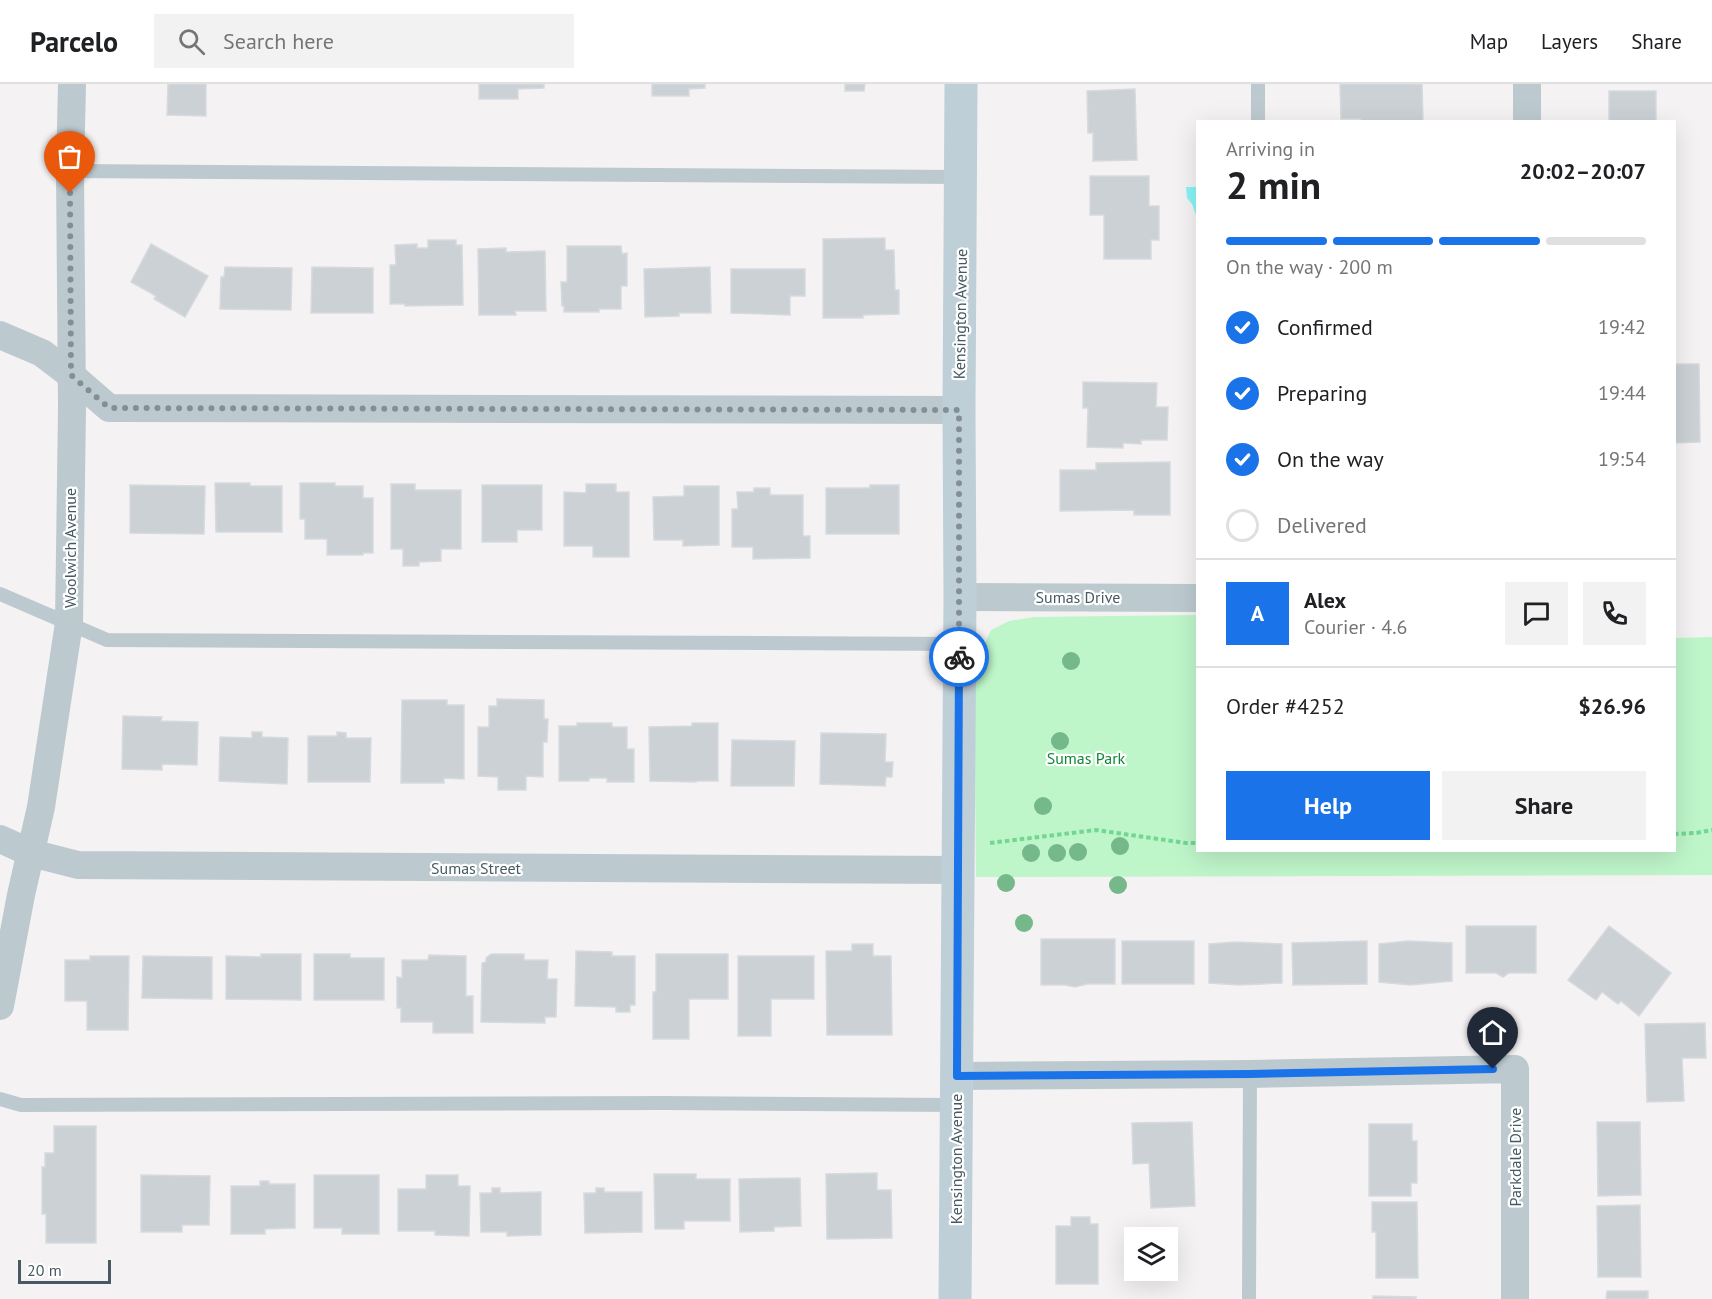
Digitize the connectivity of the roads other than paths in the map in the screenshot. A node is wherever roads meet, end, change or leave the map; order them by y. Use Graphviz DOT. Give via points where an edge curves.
graph roads {
  1 [pos="72,84"];
  2 [pos="961,84"];
  3 [pos="1258,84"];
  4 [pos="1527,84"];
  5 [pos="1258,120"];
  6 [pos="1527,120"];
  7 [pos="70,171"];
  8 [pos="961,177"];
  9 [pos="0,334"];
  10 [pos="71,375"];
  11 [pos="959,410"];
  12 [pos="0,594"];
  13 [pos="960,597"];
  14 [pos="1196,598"];
  15 [pos="69,623"];
  16 [pos="959,644"];
  17 [pos="0,839"];
  18 [pos="31,853"];
  19 [pos="957,870"];
  20 [pos="0,1006"];
  21 [pos="1250,1074"];
  22 [pos="957,1090"];
  23 [pos="0,1099"];
  24 [pos="955,1299"];
  25 [pos="1250,1299"];
  26 [pos="1515,1299"];
  1 -- 7 [label="street, Woolwich Avenue"];
  2 -- 8 [label="street, Kensington Avenue"];
  3 -- 5 [label="lane"];
  4 -- 6 [label="street"];
  7 -- 8 [label="lane"];
  7 -- 10 [label="street, Woolwich Avenue"];
  8 -- 11 [label="street, Kensington Avenue"];
  9 -- 10 [label="street" via="37,350"];
  10 -- 11 [label="street" via="109,408"];
  10 -- 15 [label="street, Woolwich Avenue"];
  11 -- 13 [label="street, Kensington Avenue"];
  12 -- 15 [label="lane"];
  13 -- 14 [label="street, Sumas Drive"];
  13 -- 16 [label="street, Kensington Avenue"];
  15 -- 16 [label="lane" via="107,640"];
  15 -- 18 [label="street, Woolwich Avenue"];
  16 -- 19 [label="street, Kensington Avenue"];
  17 -- 18 [label="street, Sumas Street"];
  18 -- 19 [label="street, Sumas Street" via="78,865"];
  18 -- 20 [label="street, Woolwich Avenue"];
  19 -- 22 [label="street, Kensington Avenue"];
  21 -- 22 [label="street, Parkdale Drive"];
  21 -- 25 [label="lane"];
  21 -- 26 [label="street, Parkdale Drive" via="1515,1069"];
  22 -- 23 [label="lane" via="664,1103 21,1105"];
  22 -- 24 [label="street, Kensington Avenue"];
}
